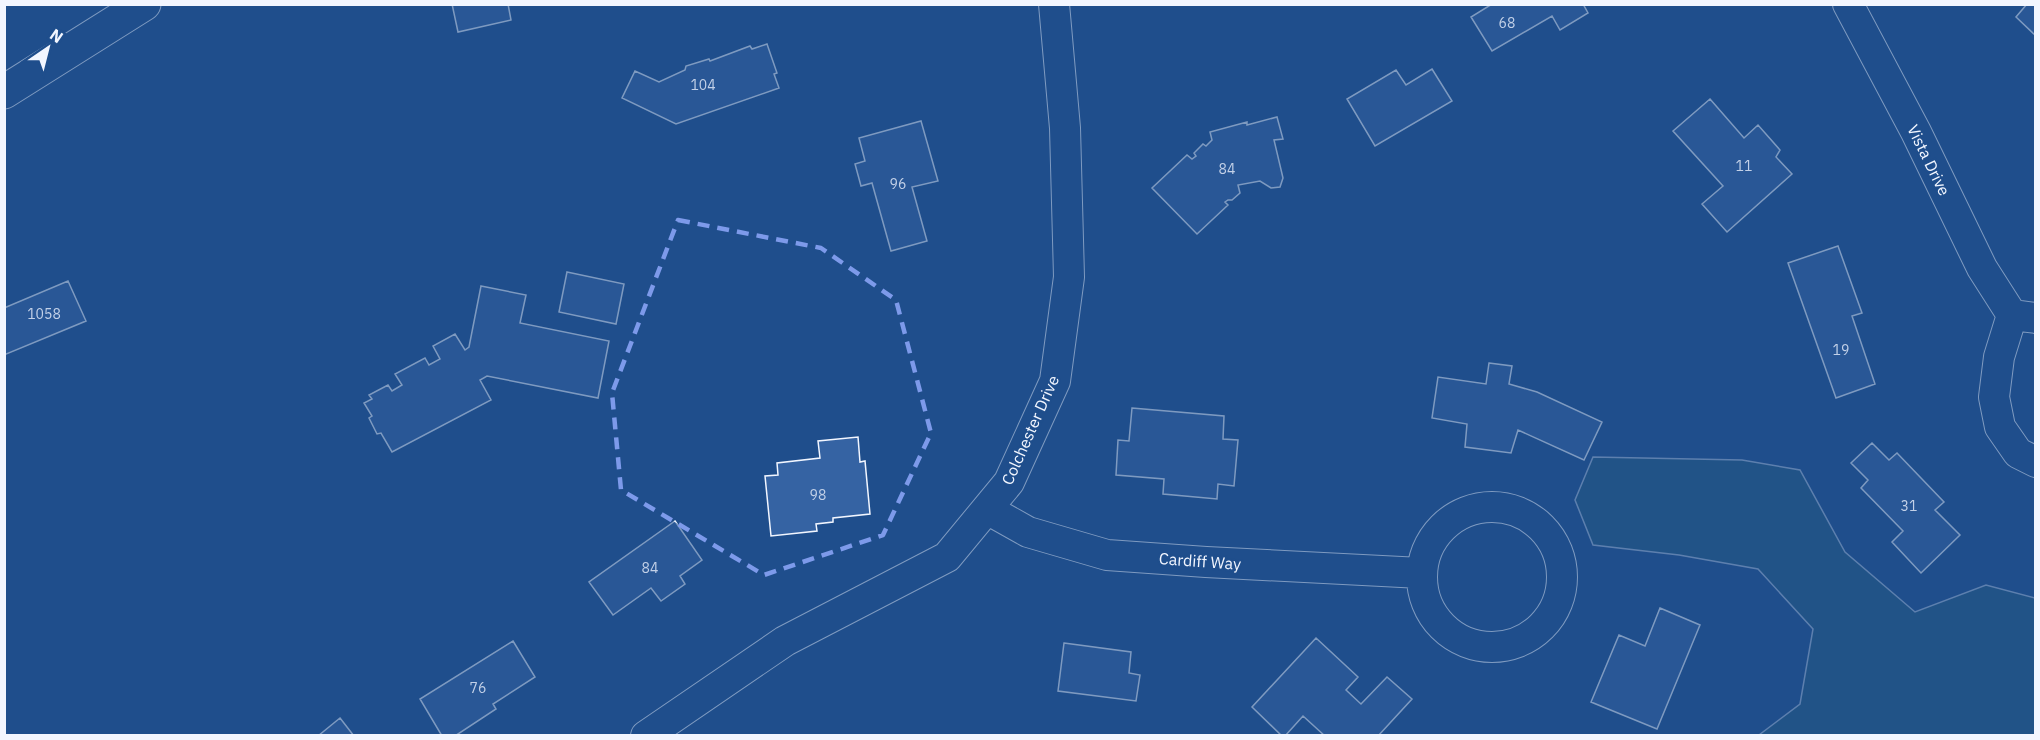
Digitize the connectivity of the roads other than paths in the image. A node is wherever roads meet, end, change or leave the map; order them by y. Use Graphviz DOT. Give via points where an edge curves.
graph roads {
  1 [pos="144,4"];
  2 [pos="1054,4"];
  3 [pos="1848,4"];
  4 [pos="4,92"];
  5 [pos="2024,316"];
  6 [pos="2036,462"];
  7 [pos="987,509"];
  8 [pos="1421,573"];
  9 [pos="646,735"];
  1 -- 4 [label="street"];
  2 -- 7 [label="street, Colchester Drive" via="1065,128 1069,277 1063,328 1055,381 1009,482"];
  3 -- 5 [label="street, Vista Drive" via="1982,268"];
  5 -- 6 [label="street" via="1999,357 1994,398 2000,427 2018,453"];
  7 -- 8 [label="street, Cardiff Way" via="1028,532 1107,555"];
  7 -- 9 [label="street, Colchester Drive" via="947,557 785,640"];
  8 -- 8 [label="street" via="1423,595 1433,616 1448,632 1468,643 1490,647 1512,645 1532,635 1548,620 1559,599 1563,578 1559,555 1548,534 1530,517 1507,508 1483,507 1459,514 1440,529 1426,549"];
}
